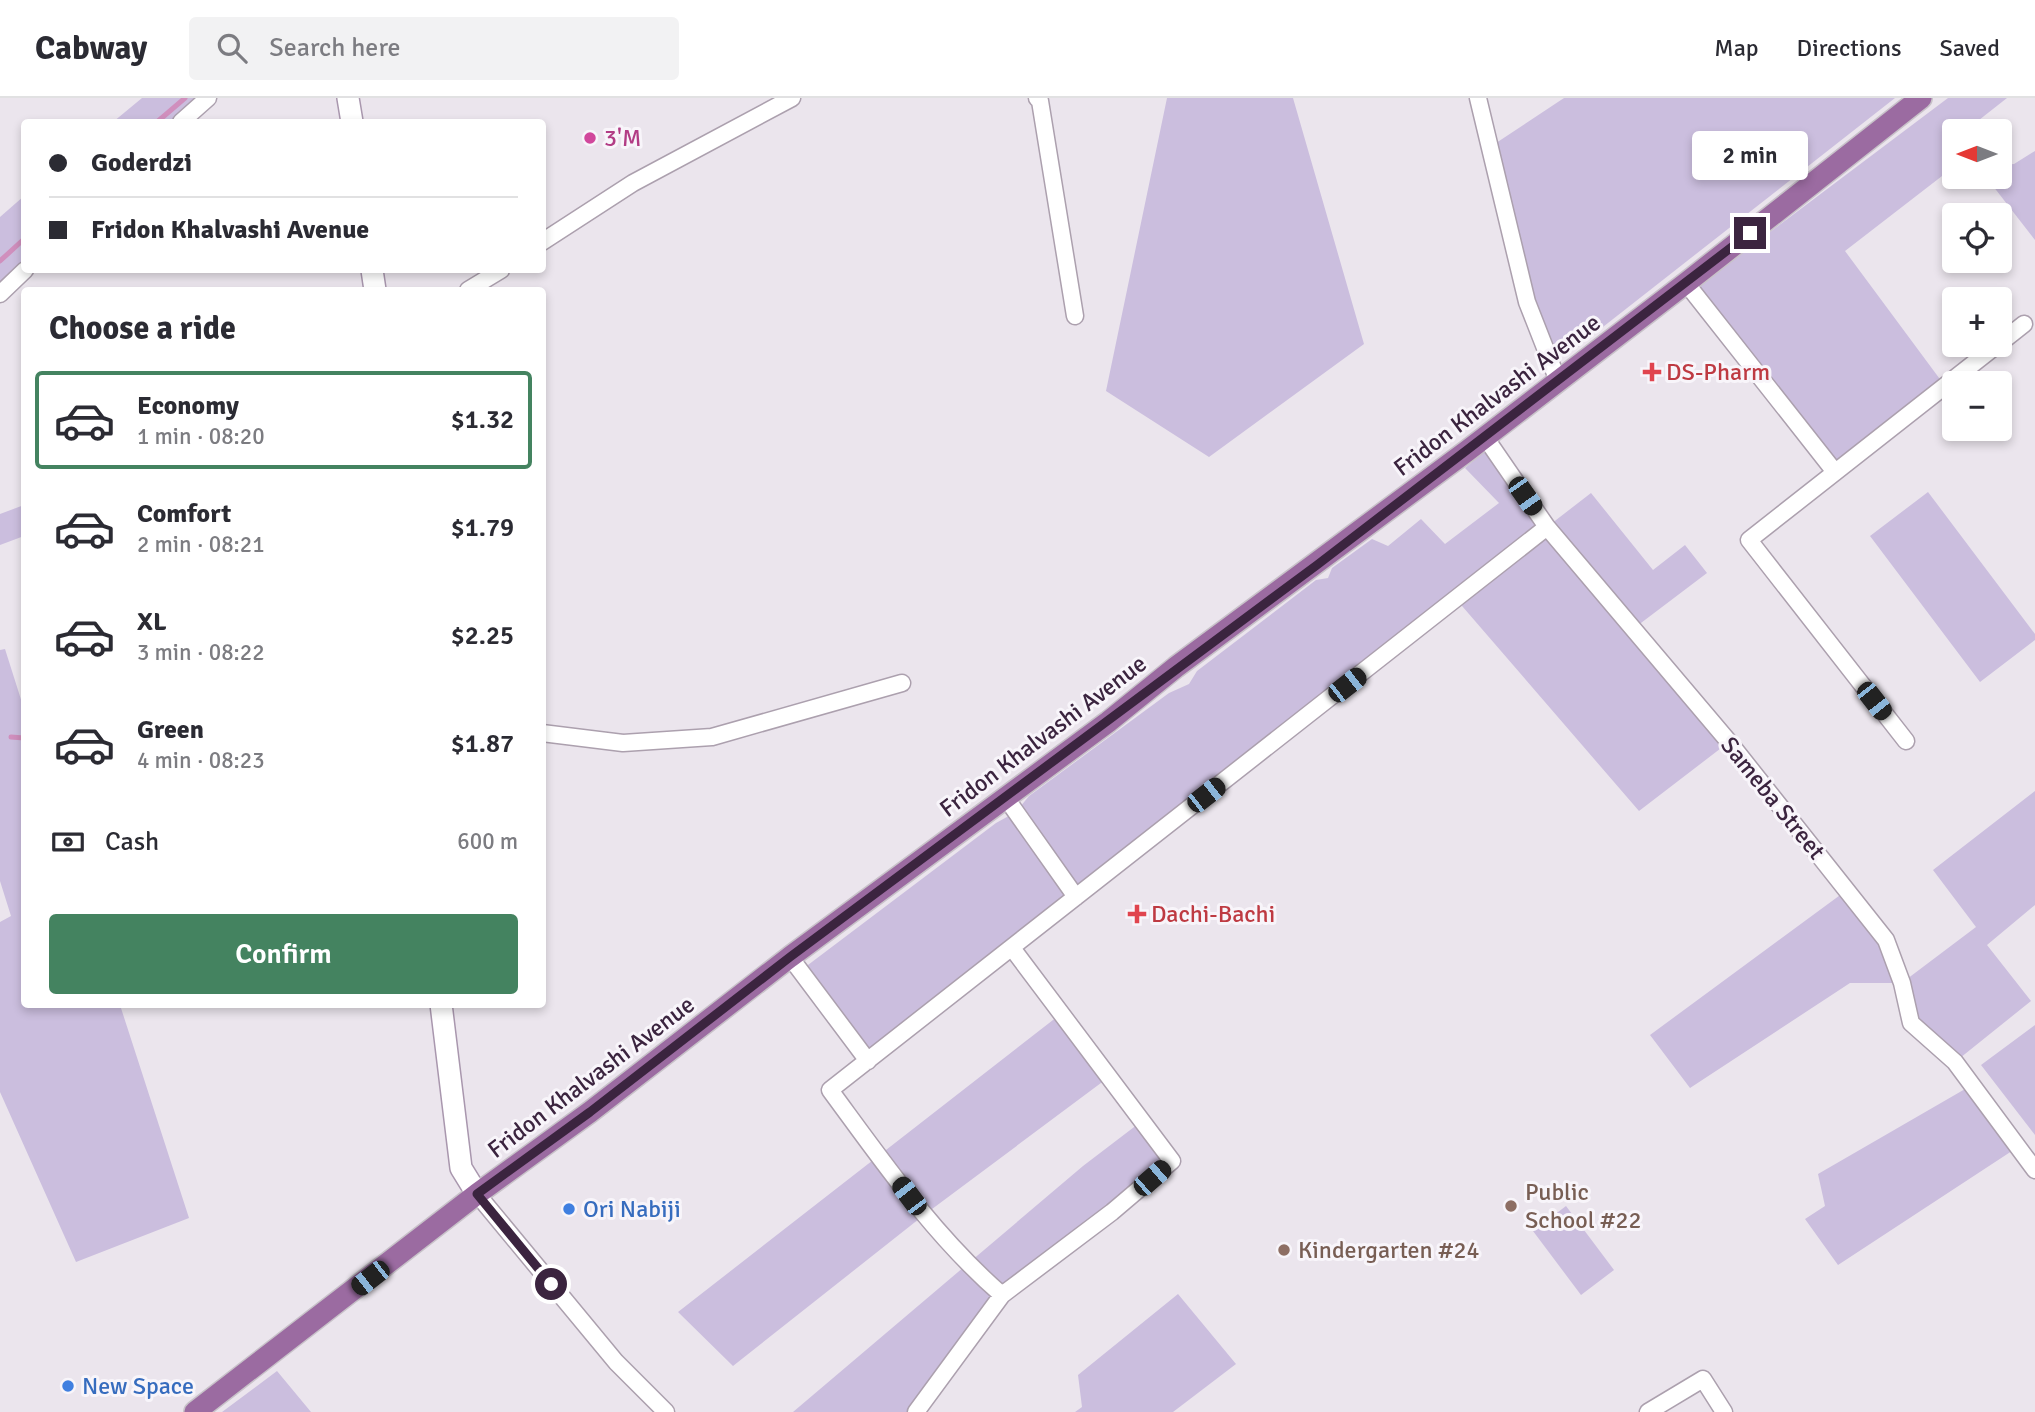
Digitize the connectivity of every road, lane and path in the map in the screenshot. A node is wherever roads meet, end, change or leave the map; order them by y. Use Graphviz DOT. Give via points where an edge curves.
graph roads {
  1 [pos="208,98"];
  2 [pos="348,98"];
  3 [pos="792,98"];
  4 [pos="1037,98"];
  5 [pos="1478,98"];
  6 [pos="1921,98"];
  7 [pos="184,119"];
  8 [pos="352,119"];
  9 [pos="546,239"];
  10 [pos="22,273"];
  11 [pos="496,273"];
  12 [pos="1686,283"];
  13 [pos="473,287"];
  14 [pos="0,294"];
  15 [pos="1075,316"];
  16 [pos="2024,324"];
  17 [pos="2012,334"];
  18 [pos="1982,357"];
  19 [pos="1558,381"];
  20 [pos="1485,438"];
  21 [pos="1835,472"];
  22 [pos="1547,527"];
  23 [pos="902,683"];
  24 [pos="546,733"];
  25 [pos="1906,741"];
  26 [pos="1006,798"];
  27 [pos="1076,897"];
  28 [pos="1012,948"];
  29 [pos="790,957"];
  30 [pos="441,1008"];
  31 [pos="868,1060"];
  32 [pos="2035,1170"];
  33 [pos="477,1194"];
  34 [pos="1002,1294"];
  35 [pos="195,1412"];
  36 [pos="666,1412"];
  37 [pos="916,1412"];
  38 [pos="1648,1412"];
  39 [pos="1724,1412"];
  1 -- 7 [label="street"];
  2 -- 8 [label="street"];
  3 -- 9 [label="street" via="633,183"];
  4 -- 15 [label="street"];
  5 -- 19 [label="street" via="1527,302"];
  6 -- 12 [label="main road, Fridon Khalvashi Avenue"];
  10 -- 14 [label="street"];
  11 -- 13 [label="street"];
  12 -- 19 [label="main road, Fridon Khalvashi Avenue"];
  12 -- 21 [label="street"];
  16 -- 17 [label="street"];
  18 -- 21 [label="street"];
  19 -- 20 [label="main road, Fridon Khalvashi Avenue"];
  20 -- 22 [label="street, Sameba Street"];
  20 -- 26 [label="main road, Fridon Khalvashi Avenue"];
  21 -- 25 [label="street" via="1749,540"];
  22 -- 27 [label="street"];
  22 -- 32 [label="street, Sameba Street" via="1729,742 1886,940 1911,1023 1955,1062"];
  23 -- 24 [label="street" via="712,737 623,743"];
  26 -- 27 [label="street"];
  26 -- 29 [label="main road, Fridon Khalvashi Avenue"];
  27 -- 28 [label="street"];
  28 -- 31 [label="street"];
  28 -- 34 [label="street" via="1172,1160 1112,1212"];
  29 -- 31 [label="street"];
  29 -- 33 [label="main road, Fridon Khalvashi Avenue"];
  30 -- 33 [label="street" via="461,1168"];
  31 -- 34 [label="street" via="830,1090 924,1215 968,1265"];
  33 -- 35 [label="main road, Fridon Khalvashi Avenue"];
  33 -- 36 [label="street" via="616,1362"];
  34 -- 37 [label="street"];
  38 -- 39 [label="street" via="1703,1379"];
}
